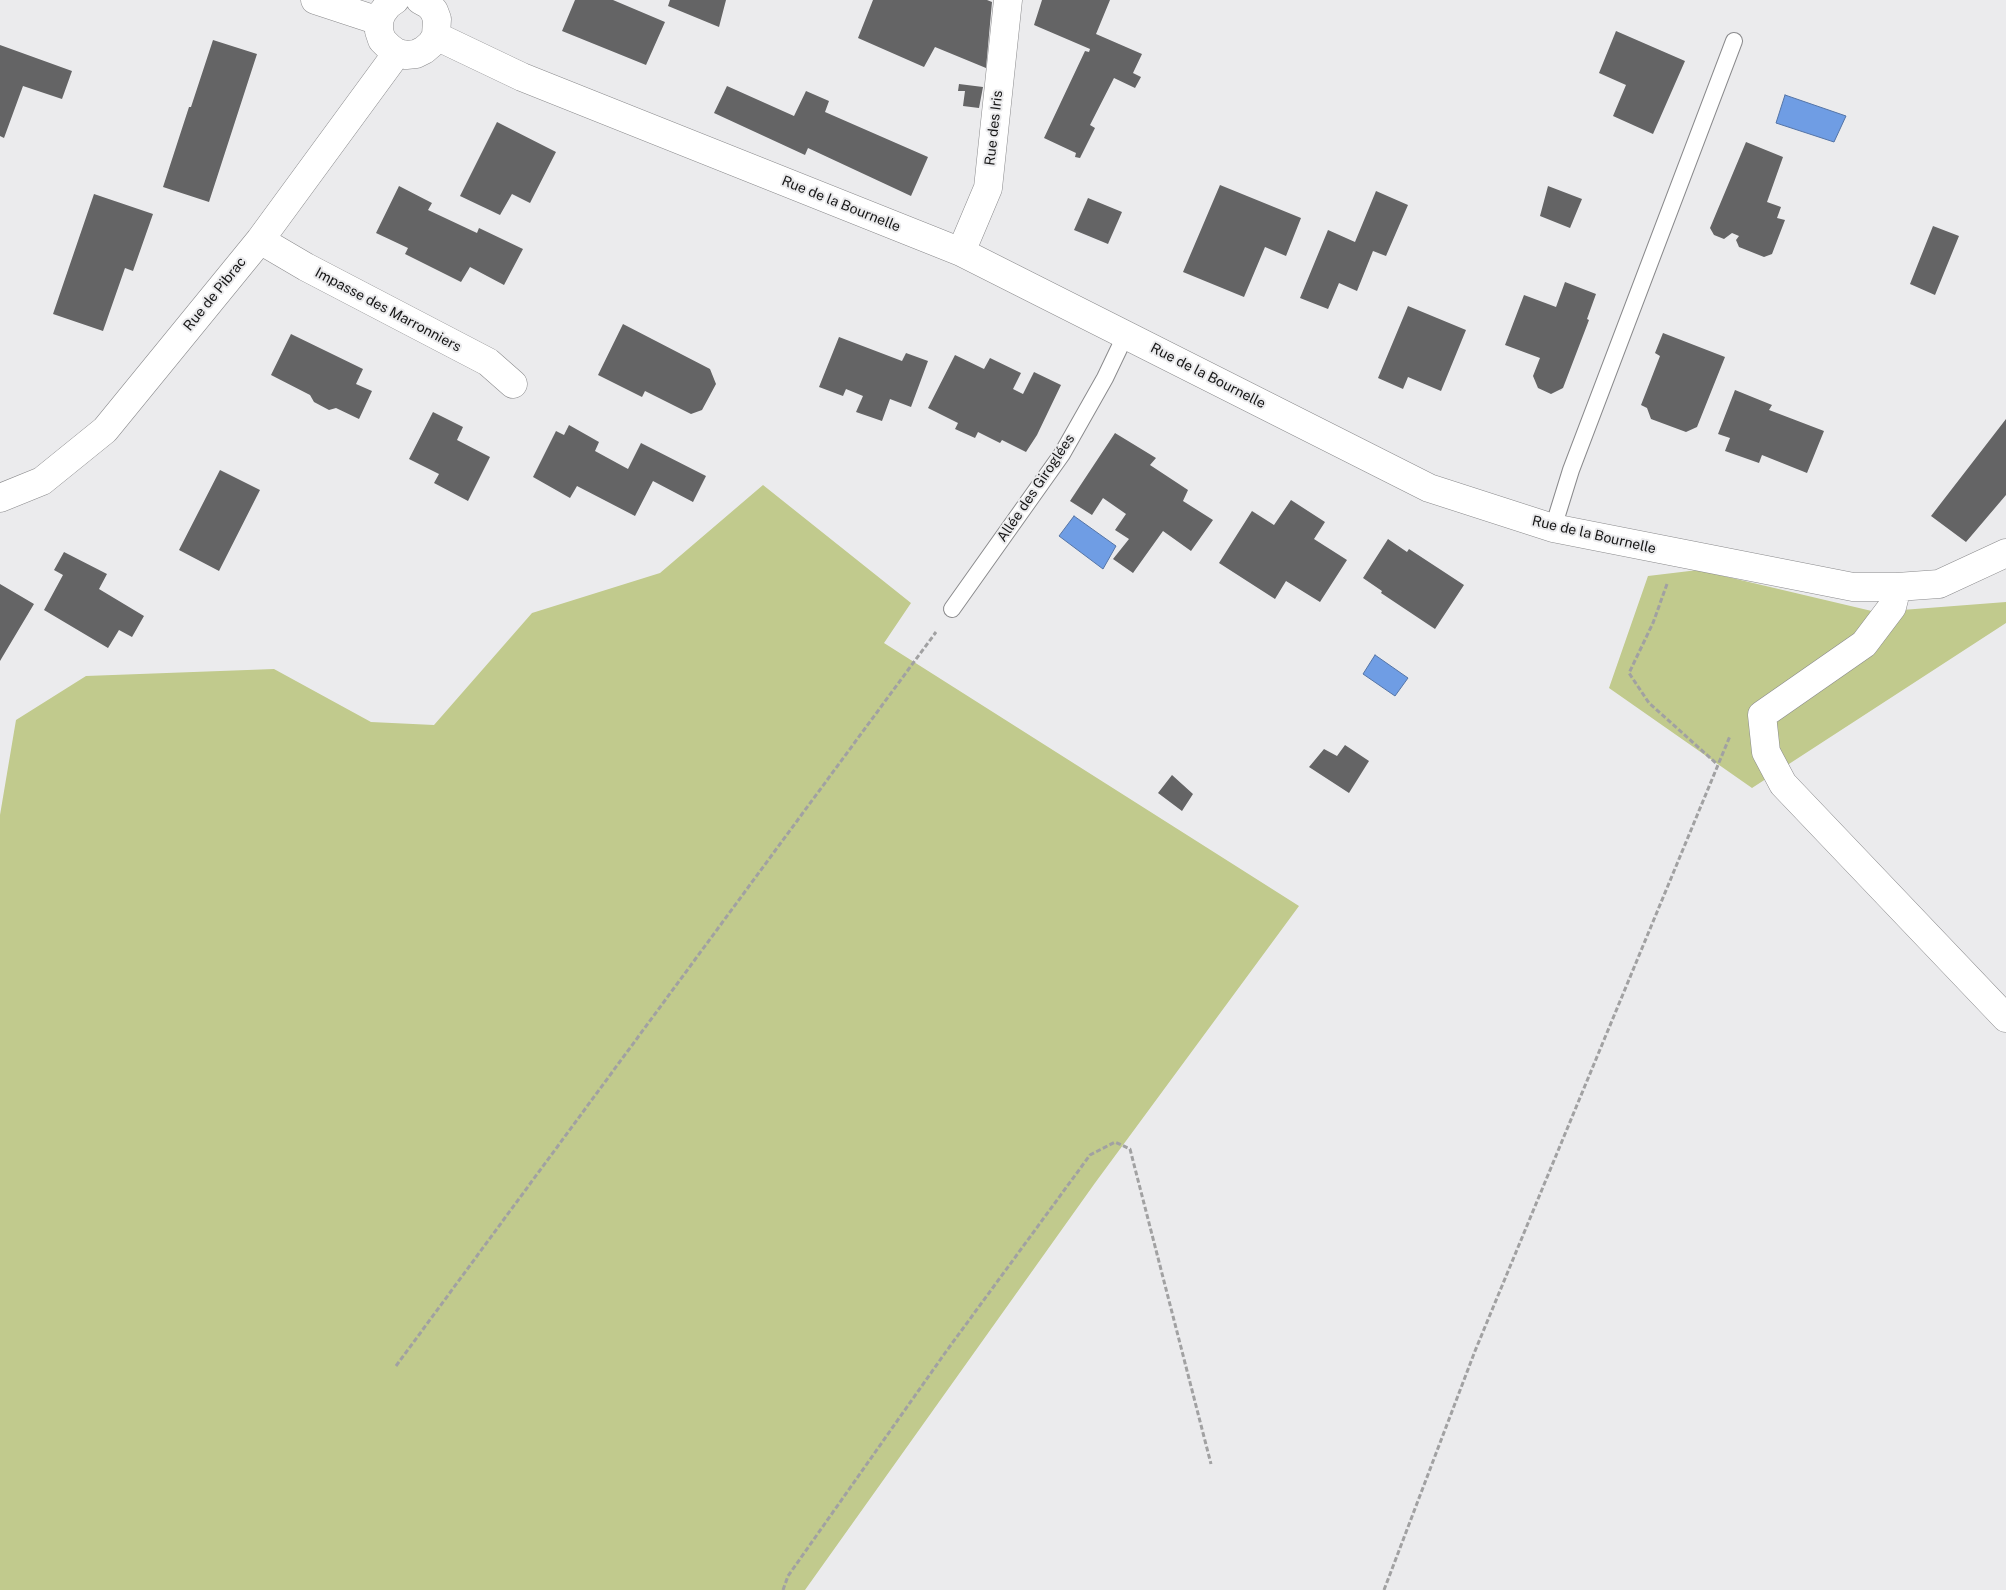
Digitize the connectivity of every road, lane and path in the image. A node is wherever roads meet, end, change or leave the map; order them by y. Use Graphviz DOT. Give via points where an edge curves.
graph roads {
  1 [pos="315,0"];
  2 [pos="421,0"];
  3 [pos="1008,0"];
  4 [pos="387,10"];
  5 [pos="436,36"];
  6 [pos="1734,42"];
  7 [pos="397,53"];
  8 [pos="260,240"];
  9 [pos="961,252"];
  10 [pos="1126,334"];
  11 [pos="513,384"];
  12 [pos="0,498"];
  13 [pos="1553,528"];
  14 [pos="1678,553"];
  15 [pos="2006,553"];
  16 [pos="1897,588"];
  17 [pos="952,609"];
  18 [pos="1762,715"];
  19 [pos="1717,764"];
  20 [pos="2006,1018"];
  21 [pos="396,1366"];
  22 [pos="1211,1464"];
  23 [pos="783,1590"];
  24 [pos="1384,1590"];
  1 -- 4 [label="street"];
  2 -- 5 [label="street" via="429,5 437,19"];
  3 -- 9 [label="street, Rue des Iris" via="988,188"];
  4 -- 7 [label="street" via="379,31 382,40"];
  5 -- 7 [label="street" via="431,44 416,54"];
  5 -- 9 [label="street, Rue de la Bournelle" via="522,77"];
  6 -- 13 [label="lane" via="1571,470"];
  7 -- 8 [label="street, Rue de Pibrac"];
  8 -- 11 [label="street, Impasse des Marronniers" via="488,362"];
  8 -- 12 [label="street, Rue de Pibrac" via="105,430 42,481"];
  9 -- 10 [label="street, Rue de la Bournelle"];
  10 -- 13 [label="street, Rue de la Bournelle" via="1428,488"];
  10 -- 17 [label="lane, Allée des Giroglées" via="1062,454"];
  13 -- 14 [label="street, Rue de la Bournelle"];
  14 -- 16 [label="street, Rue de la Bournelle" via="1853,587"];
  14 -- 19 [label="path" via="1653,623 1629,673 1649,703"];
  15 -- 16 [label="street, Rue de la Bournelle" via="1939,584"];
  16 -- 18 [label="street" via="1892,607 1864,644"];
  17 -- 21 [label="path"];
  18 -- 19 [label="path" via="1728,737"];
  18 -- 20 [label="street" via="1766,752 1783,784"];
  19 -- 24 [label="path" via="1475,1351"];
  22 -- 23 [label="path" via="1130,1149 1115,1142 1090,1155 944,1353 788,1576"];
}
